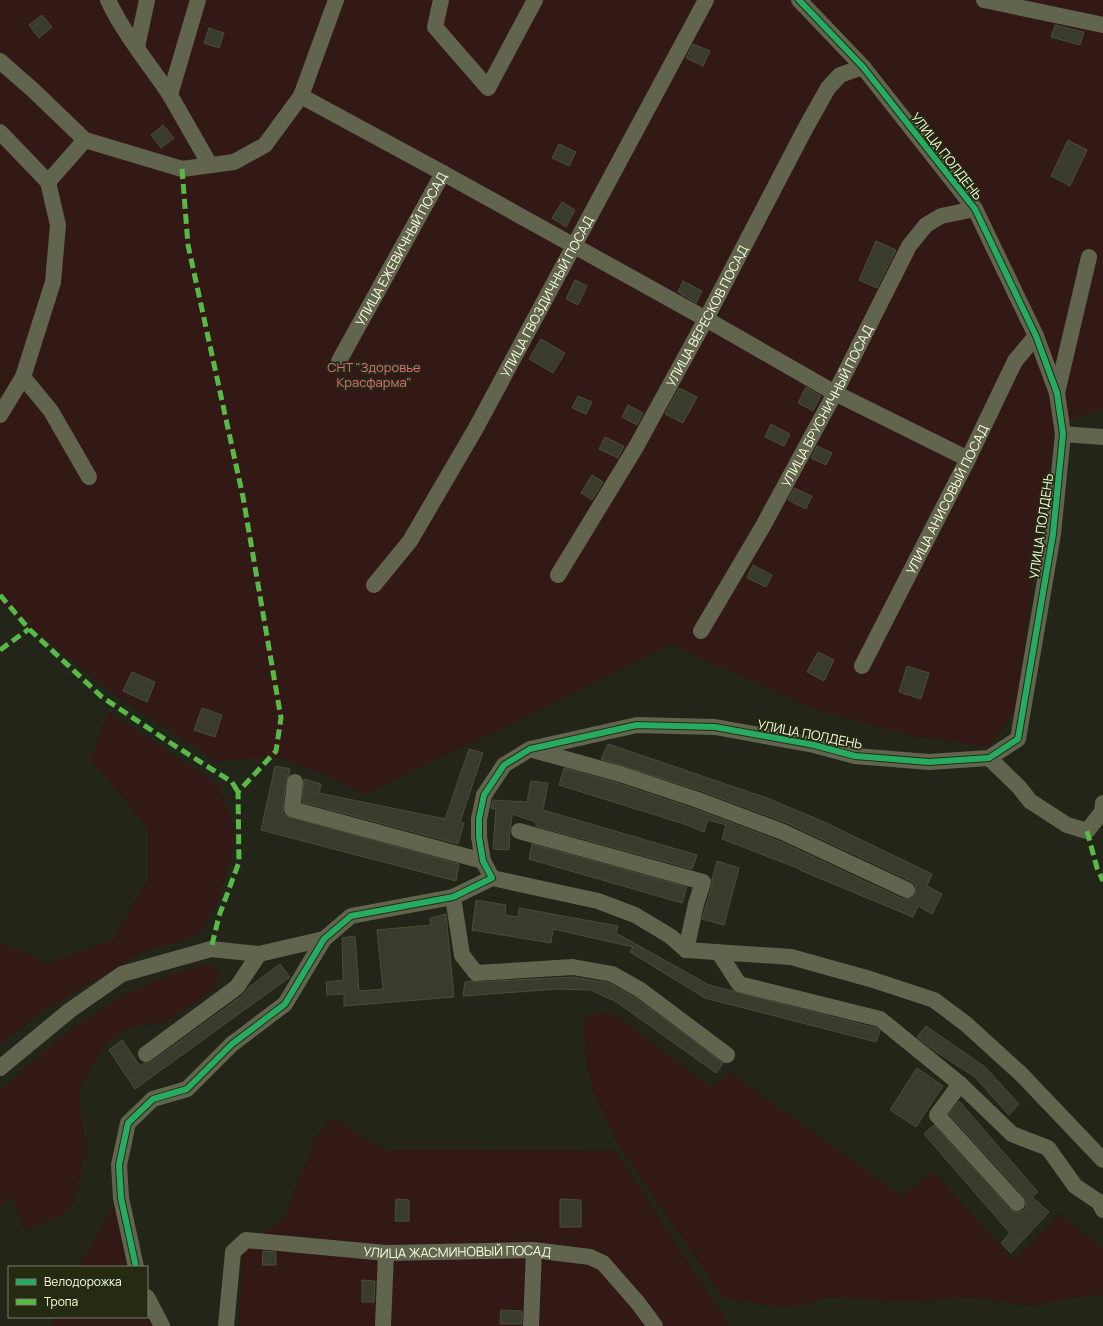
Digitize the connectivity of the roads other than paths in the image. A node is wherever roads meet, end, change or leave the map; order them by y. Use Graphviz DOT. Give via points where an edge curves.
graph roads {
  1 [pos="108,0"];
  2 [pos="147,0"];
  3 [pos="198,0"];
  4 [pos="336,0"];
  5 [pos="441,0"];
  6 [pos="535,0"];
  7 [pos="706,0"];
  8 [pos="800,0"];
  9 [pos="984,0"];
  10 [pos="1103,25"];
  11 [pos="137,47"];
  12 [pos="0,61"];
  13 [pos="863,67"];
  14 [pos="170,95"];
  15 [pos="301,96"];
  16 [pos="0,132"];
  17 [pos="84,140"];
  18 [pos="210,165"];
  19 [pos="443,173"];
  20 [pos="48,182"];
  21 [pos="975,209"];
  22 [pos="575,246"];
  23 [pos="1089,257"];
  24 [pos="706,319"];
  25 [pos="1036,336"];
  26 [pos="339,362"];
  27 [pos="22,376"];
  28 [pos="835,392"];
  29 [pos="1057,393"];
  30 [pos="0,415"];
  31 [pos="1063,434"];
  32 [pos="1103,437"];
  33 [pos="968,459"];
  34 [pos="89,477"];
  35 [pos="558,575"];
  36 [pos="374,585"];
  37 [pos="701,631"];
  38 [pos="862,666"];
  39 [pos="530,749"];
  40 [pos="989,758"];
  41 [pos="295,782"];
  42 [pos="1103,803"];
  43 [pos="519,832"];
  44 [pos="483,861"];
  45 [pos="492,878"];
  46 [pos="907,890"];
  47 [pos="453,897"];
  48 [pos="324,939"];
  49 [pos="686,950"];
  50 [pos="259,954"];
  51 [pos="719,954"];
  52 [pos="146,1054"];
  53 [pos="727,1055"];
  54 [pos="0,1068"];
  55 [pos="960,1084"];
  56 [pos="1103,1160"];
  57 [pos="1017,1203"];
  58 [pos="1103,1210"];
  59 [pos="534,1250"];
  60 [pos="386,1253"];
  61 [pos="136,1266"];
  62 [pos="148,1299"];
  63 [pos="162,1326"];
  64 [pos="226,1326"];
  65 [pos="383,1326"];
  66 [pos="531,1326"];
  67 [pos="655,1326"];
  1 -- 11 [label="street"];
  2 -- 11 [label="street"];
  3 -- 14 [label="street"];
  4 -- 15 [label="street"];
  5 -- 6 [label="street" via="435,28 488,88"];
  7 -- 22 [label="street, УЛИЦА ГВОЗДИЧНЫЙ ПОСАД"];
  8 -- 13 [label="street, УЛИЦА ПОЛДЕНЬ"];
  9 -- 10 [label="street"];
  11 -- 14 [label="street"];
  12 -- 17 [label="street"];
  13 -- 21 [label="street, УЛИЦА ПОЛДЕНЬ"];
  13 -- 24 [label="street, УЛИЦА ВЕРЕСКОВ ПОСАД" via="840,75 828,88"];
  14 -- 18 [label="street"];
  15 -- 18 [label="street" via="265,145 234,162"];
  15 -- 19 [label="street, УЛИЦА ЕЖЕВИЧНЫЙ ПОСАД"];
  16 -- 20 [label="street"];
  17 -- 18 [label="street" via="182,169"];
  17 -- 20 [label="street"];
  19 -- 22 [label="street"];
  19 -- 26 [label="street, УЛИЦА ЕЖЕВИЧНЫЙ ПОСАД"];
  20 -- 27 [label="street" via="58,225 53,282"];
  21 -- 25 [label="street, УЛИЦА ПОЛДЕНЬ"];
  21 -- 28 [label="street, УЛИЦА БРУСНИЧНЫЙ ПОСАД" via="941,216 921,230 909,246"];
  22 -- 24 [label="street"];
  22 -- 36 [label="street, УЛИЦА ГВОЗДИЧНЫЙ ПОСАД" via="476,428 410,541"];
  23 -- 29 [label="street"];
  24 -- 28 [label="street"];
  24 -- 35 [label="street, УЛИЦА ВЕРЕСКОВ ПОСАД" via="636,447"];
  25 -- 29 [label="street, УЛИЦА ПОЛДЕНЬ"];
  25 -- 33 [label="street, УЛИЦА АНИСОВЫЙ ПОСАД" via="1015,361"];
  27 -- 30 [label="street"];
  27 -- 34 [label="street" via="51,411"];
  28 -- 33 [label="street"];
  28 -- 37 [label="street, УЛИЦА БРУСНИЧНЫЙ ПОСАД" via="763,526"];
  29 -- 31 [label="street, УЛИЦА ПОЛДЕНЬ"];
  31 -- 32 [label="street"];
  31 -- 40 [label="street, УЛИЦА ПОЛДЕНЬ" via="1053,534 1018,739"];
  33 -- 38 [label="street, УЛИЦА АНИСОВЫЙ ПОСАД"];
  39 -- 40 [label="street, УЛИЦА ПОЛДЕНЬ" via="637,726 715,727 814,745 855,756 929,762"];
  39 -- 44 [label="street, УЛИЦА ПОЛДЕНЬ" via="504,765 484,795 479,819"];
  39 -- 46 [label="street" via="620,774 776,829"];
  40 -- 42 [label="street" via="1030,801 1067,825 1087,831 1102,812"];
  41 -- 44 [label="street" via="292,809"];
  43 -- 49 [label="street" via="702,882"];
  44 -- 45 [label="street, УЛИЦА ПОЛДЕНЬ"];
  45 -- 47 [label="street"];
  45 -- 49 [label="street" via="598,901 635,915 670,936"];
  47 -- 48 [label="street" via="351,916"];
  47 -- 53 [label="street" via="462,954 476,973 573,967 612,974 639,989"];
  48 -- 50 [label="street"];
  48 -- 61 [label="street" via="285,1004 232,1044 187,1089 153,1098 128,1123 119,1165 121,1198"];
  49 -- 51 [label="street"];
  50 -- 52 [label="street" via="237,987"];
  50 -- 54 [label="street" via="211,949 122,974 69,1011"];
  51 -- 55 [label="street" via="739,984 880,1019"];
  51 -- 56 [label="street" via="791,957 934,1000 966,1024 1021,1074"];
  55 -- 57 [label="street" via="937,1115"];
  55 -- 58 [label="street" via="1012,1134 1048,1148 1075,1186 1099,1202"];
  59 -- 60 [label="street, УЛИЦА ЖАСМИНОВЫЙ ПОСАД"];
  59 -- 66 [label="street"];
  59 -- 67 [label="street, УЛИЦА ЖАСМИНОВЫЙ ПОСАД" via="590,1257 603,1263"];
  60 -- 64 [label="street, УЛИЦА ЖАСМИНОВЫЙ ПОСАД" via="246,1240 234,1252"];
  60 -- 65 [label="street"];
  62 -- 63 [label="street"];
}
